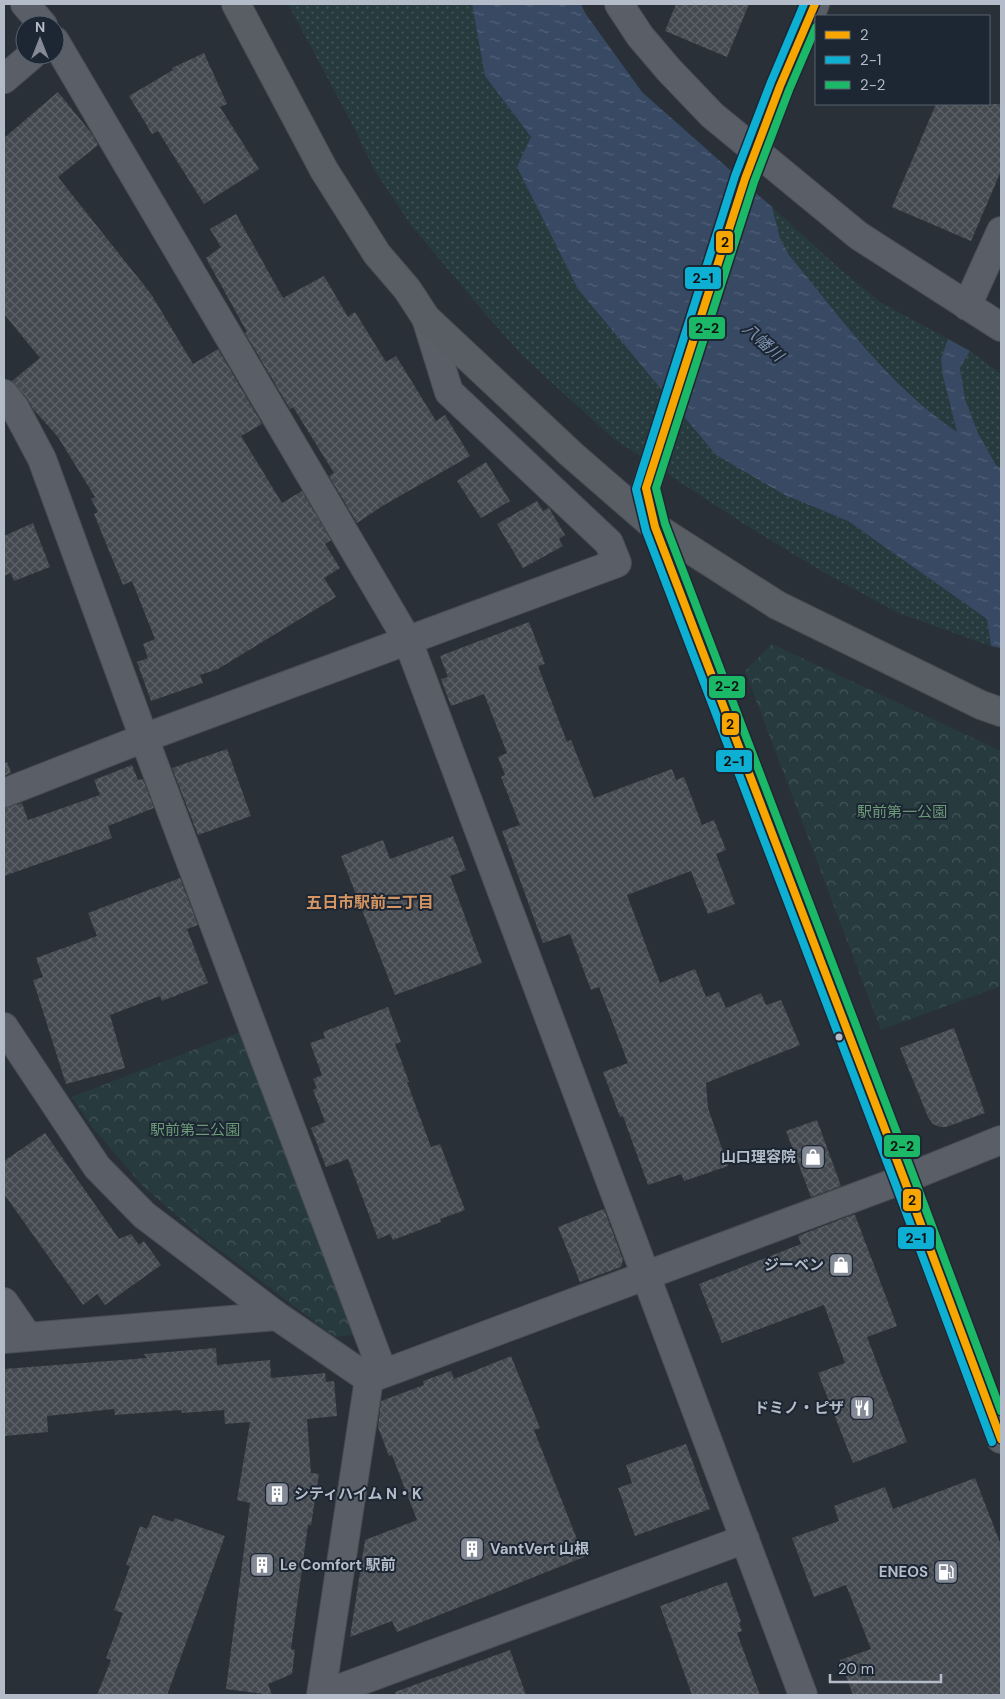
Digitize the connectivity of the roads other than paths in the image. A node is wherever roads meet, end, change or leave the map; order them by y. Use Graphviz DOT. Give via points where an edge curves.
graph roads {
  1 [pos="25,4"];
  2 [pos="236,4"];
  3 [pos="620,4"];
  4 [pos="815,4"];
  5 [pos="34,15"];
  6 [pos="65,58"];
  7 [pos="20,65"];
  8 [pos="4,79"];
  9 [pos="756,151"];
  10 [pos="1001,231"];
  11 [pos="967,306"];
  12 [pos="426,318"];
  13 [pos="1001,327"];
  14 [pos="4,394"];
  15 [pos="655,527"];
  16 [pos="408,641"];
  17 [pos="1001,712"];
  18 [pos="144,738"];
  19 [pos="4,793"];
  20 [pos="4,1026"];
  21 [pos="1001,1140"];
  22 [pos="904,1179"];
  23 [pos="647,1274"];
  24 [pos="4,1302"];
  25 [pos="278,1316"];
  26 [pos="16,1338"];
  27 [pos="376,1376"];
  28 [pos="1001,1439"];
  29 [pos="746,1539"];
  30 [pos="321,1695"];
  31 [pos="803,1695"];
  1 -- 5 [label="street"];
  2 -- 12 [label="street" via="324,170 377,254"];
  3 -- 9 [label="street" via="640,36 669,70 712,115"];
  4 -- 9 [label="street"];
  6 -- 16 [label="street"];
  7 -- 8 [label="street"];
  9 -- 11 [label="street" via="859,236"];
  9 -- 15 [label="street" via="646,488"];
  10 -- 11 [label="street"];
  11 -- 13 [label="street"];
  12 -- 15 [label="street" via="571,454"];
  12 -- 16 [label="street" via="449,392 609,543 618,563"];
  14 -- 18 [label="street" via="42,459"];
  15 -- 17 [label="street" via="777,605 980,705"];
  15 -- 22 [label="street"];
  16 -- 18 [label="street"];
  16 -- 23 [label="street"];
  18 -- 19 [label="street"];
  18 -- 27 [label="street"];
  20 -- 25 [label="street" via="97,1168 144,1215"];
  21 -- 22 [label="street"];
  22 -- 23 [label="street"];
  22 -- 28 [label="street"];
  23 -- 27 [label="street"];
  23 -- 29 [label="street"];
  24 -- 26 [label="street"];
  25 -- 26 [label="street"];
  25 -- 27 [label="street"];
  27 -- 30 [label="street"];
  29 -- 30 [label="street"];
  29 -- 31 [label="street"];
}
